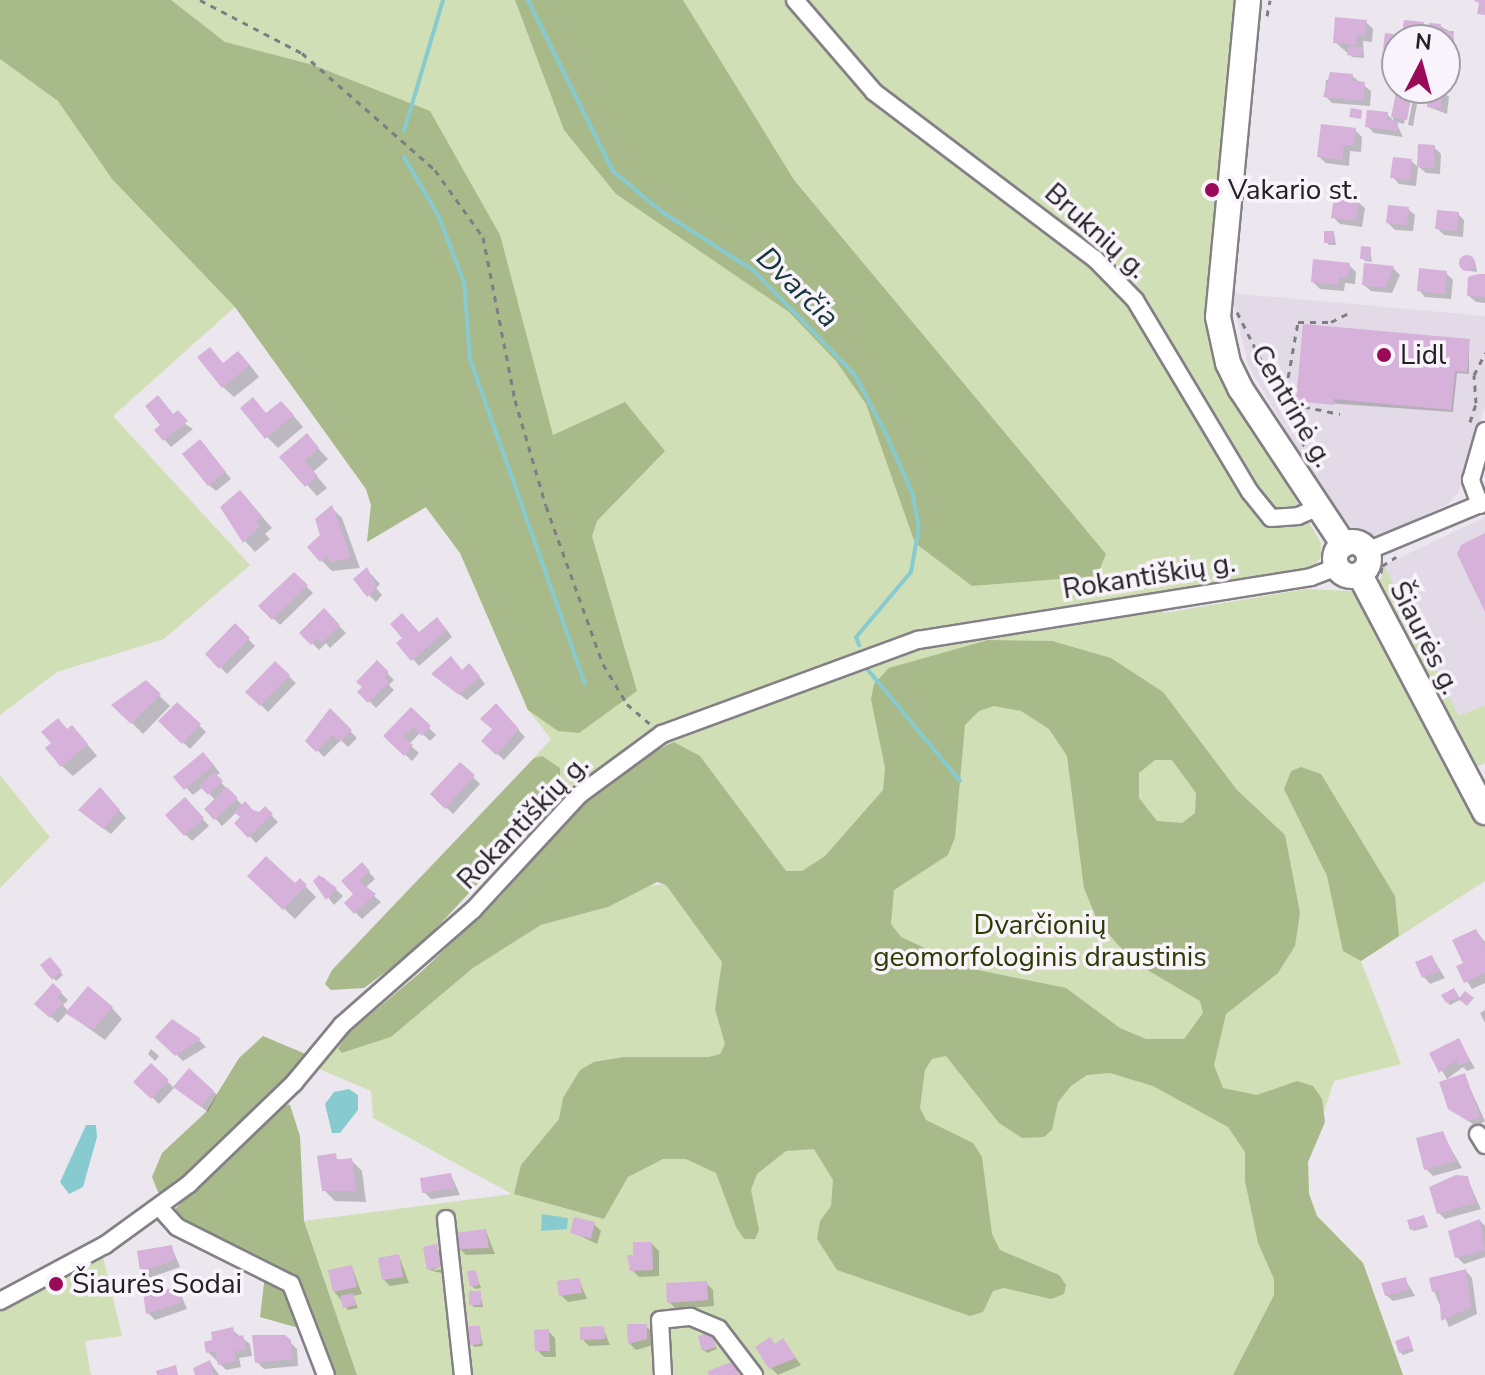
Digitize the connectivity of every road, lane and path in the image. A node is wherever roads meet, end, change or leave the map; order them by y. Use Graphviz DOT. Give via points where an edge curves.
graph roads {
  1 [pos="200,0"];
  2 [pos="795,0"];
  3 [pos="1248,0"];
  4 [pos="1270,0"];
  5 [pos="1264,24"];
  6 [pos="1235,308"];
  7 [pos="1351,312"];
  8 [pos="1485,353"];
  9 [pos="1296,394"];
  10 [pos="1286,401"];
  11 [pos="1340,414"];
  12 [pos="1470,422"];
  13 [pos="1485,431"];
  14 [pos="1313,462"];
  15 [pos="1482,504"];
  16 [pos="1317,508"];
  17 [pos="1352,560"];
  18 [pos="662,734"];
  19 [pos="1485,812"];
  20 [pos="160,1208"];
  21 [pos="446,1219"];
  22 [pos="0,1301"];
  23 [pos="326,1375"];
  24 [pos="463,1375"];
  25 [pos="663,1375"];
  26 [pos="754,1375"];
  1 -- 18 [label="path" via="302,53 435,170 483,237 515,400 546,506 603,664 627,704"];
  2 -- 16 [label="street, Bruknių g." via="874,92 1095,259 1135,300 1250,492 1271,518"];
  3 -- 16 [label="main road, Centrinė g." via="1218,317 1228,363 1240,388"];
  4 -- 5 [label="path"];
  6 -- 10 [label="path"];
  7 -- 10 [label="path" via="1331,322 1298,322"];
  8 -- 12 [label="path" via="1474,375 1476,403"];
  9 -- 10 [label="path"];
  10 -- 11 [label="path"];
  10 -- 14 [label="path"];
  13 -- 15 [label="street" via="1471,480"];
  15 -- 17 [label="street, Rokantiškių g."];
  16 -- 17 [label="main road, Centrinė g."];
  17 -- 18 [label="street, Rokantiškių g." via="1311,577 918,640"];
  17 -- 19 [label="main road, Šiaurės g."];
  18 -- 20 [label="street, Rokantiškių g." via="579,795 473,910 342,1025 294,1083"];
  20 -- 22 [label="street, Rokantiškių g." via="105,1245"];
  20 -- 23 [label="street" via="177,1227 291,1284"];
  21 -- 24 [label="street"];
  25 -- 26 [label="street" via="660,1320 691,1317 712,1323"];
}
